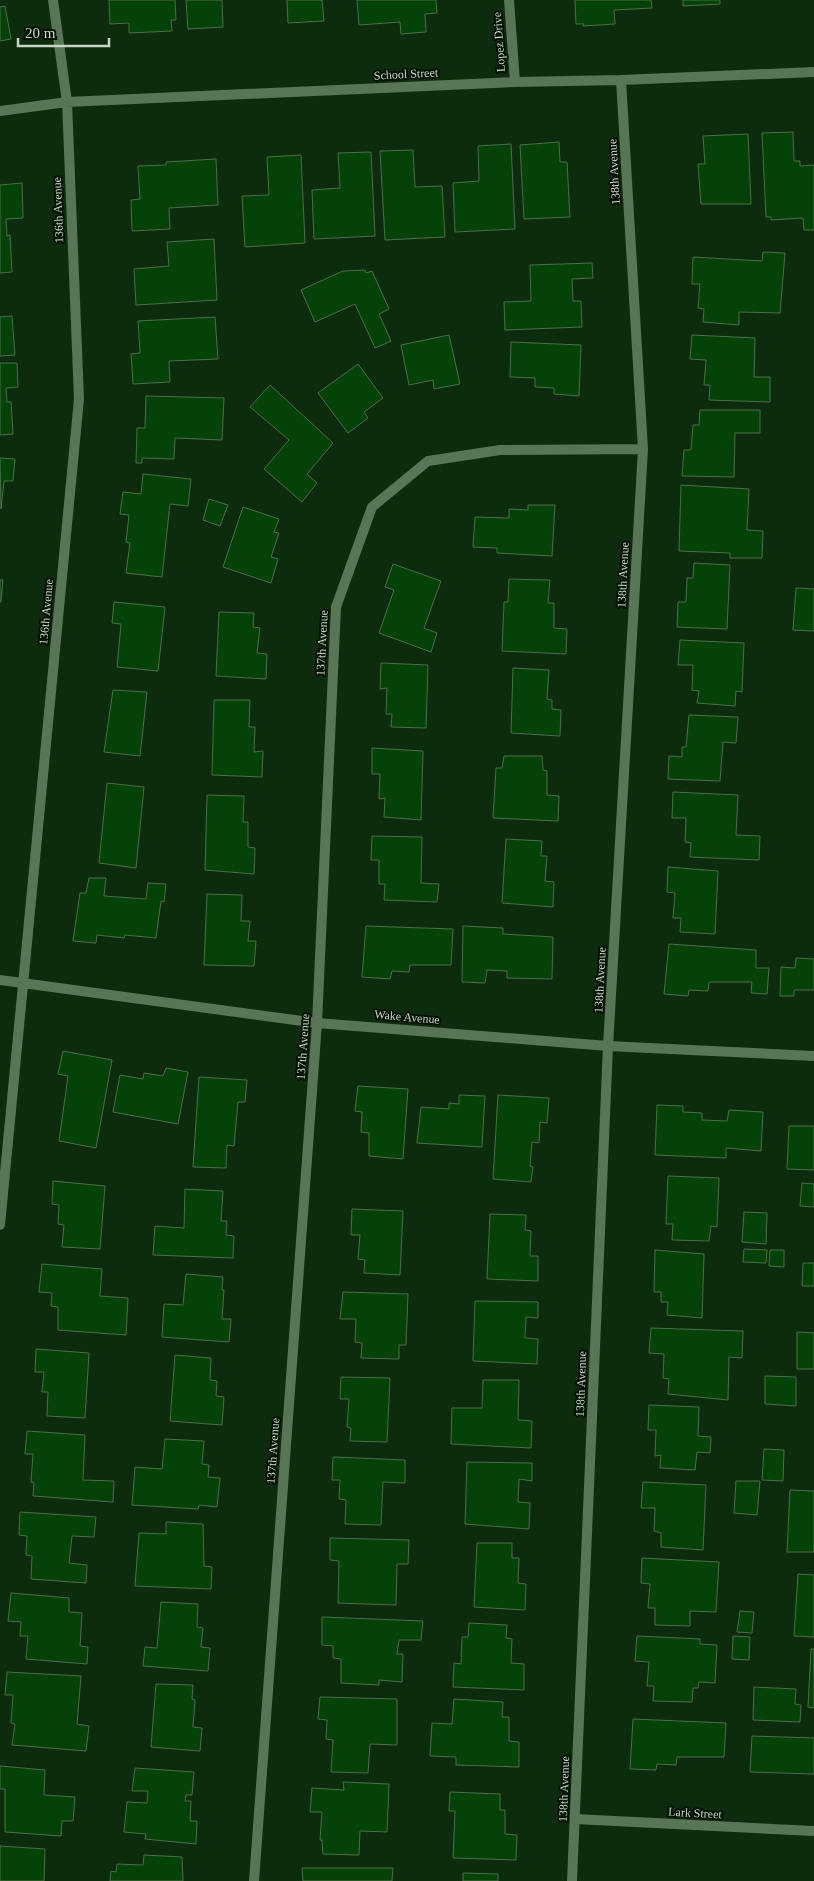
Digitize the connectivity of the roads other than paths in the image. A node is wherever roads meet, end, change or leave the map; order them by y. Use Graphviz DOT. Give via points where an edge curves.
graph roads {
  1 [pos="53,0"];
  2 [pos="509,0"];
  3 [pos="814,72"];
  4 [pos="621,80"];
  5 [pos="515,82"];
  6 [pos="66,102"];
  7 [pos="0,111"];
  8 [pos="643,449"];
  9 [pos="0,980"];
  10 [pos="24,985"];
  11 [pos="317,1022"];
  12 [pos="608,1046"];
  13 [pos="814,1056"];
  14 [pos="0,1225"];
  15 [pos="575,1819"];
  16 [pos="814,1831"];
  17 [pos="254,1881"];
  18 [pos="572,1881"];
  1 -- 6 [label="street, 136th Avenue"];
  2 -- 5 [label="street, Lopez Drive"];
  3 -- 4 [label="street, School Street"];
  4 -- 5 [label="street, School Street"];
  4 -- 8 [label="street, 138th Avenue"];
  5 -- 6 [label="street, School Street"];
  6 -- 7 [label="street, School Street"];
  6 -- 10 [label="street, 136th Avenue" via="79,399"];
  8 -- 11 [label="street, 137th Avenue" via="500,450 428,461 372,508 336,607"];
  8 -- 12 [label="street, 138th Avenue"];
  9 -- 10 [label="street, Wake Avenue"];
  10 -- 11 [label="street, Wake Avenue"];
  10 -- 14 [label="street, 136th Avenue"];
  11 -- 12 [label="street, Wake Avenue"];
  11 -- 17 [label="street, 137th Avenue"];
  12 -- 13 [label="street, Wake Avenue"];
  12 -- 15 [label="street, 138th Avenue"];
  15 -- 16 [label="street, Lark Street"];
  15 -- 18 [label="street, 138th Avenue"];
}
